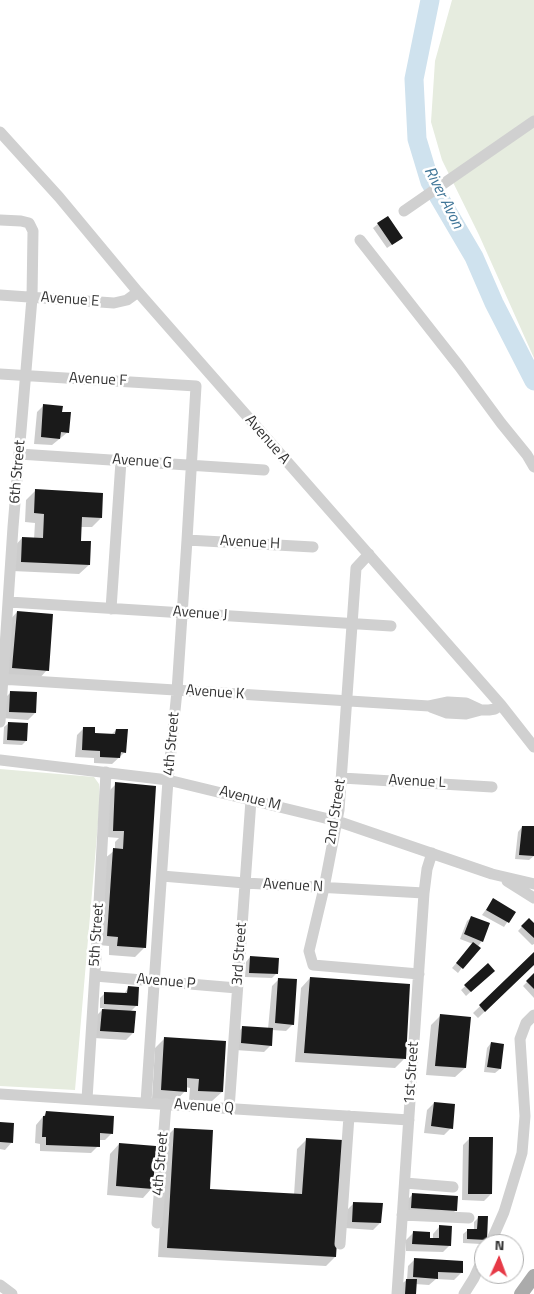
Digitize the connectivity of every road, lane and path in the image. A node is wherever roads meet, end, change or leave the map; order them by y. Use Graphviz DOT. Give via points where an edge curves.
graph roads {
  1 [pos="534,121"];
  2 [pos="0,132"];
  3 [pos="404,211"];
  4 [pos="0,220"];
  5 [pos="360,240"];
  6 [pos="138,292"];
  7 [pos="0,295"];
  8 [pos="32,298"];
  9 [pos="209,373"];
  10 [pos="0,374"];
  11 [pos="25,376"];
  12 [pos="196,386"];
  13 [pos="19,454"];
  14 [pos="121,461"];
  15 [pos="192,466"];
  16 [pos="534,467"];
  17 [pos="264,470"];
  18 [pos="188,540"];
  19 [pos="313,547"];
  20 [pos="369,554"];
  21 [pos="9,602"];
  22 [pos="112,609"];
  23 [pos="181,613"];
  24 [pos="353,624"];
  25 [pos="391,626"];
  26 [pos="1,679"];
  27 [pos="177,690"];
  28 [pos="348,702"];
  29 [pos="501,705"];
  30 [pos="0,722"];
  31 [pos="534,747"];
  32 [pos="0,760"];
  33 [pos="106,772"];
  34 [pos="342,778"];
  35 [pos="168,780"];
  36 [pos="492,787"];
  37 [pos="252,800"];
  38 [pos="337,821"];
  39 [pos="432,853"];
  40 [pos="492,874"];
  41 [pos="162,876"];
  42 [pos="245,883"];
  43 [pos="534,884"];
  44 [pos="324,888"];
  45 [pos="424,893"];
  46 [pos="534,898"];
  47 [pos="419,974"];
  48 [pos="95,976"];
  49 [pos="155,982"];
  50 [pos="237,988"];
  51 [pos="534,1015"];
  52 [pos="0,1094"];
  53 [pos="87,1099"];
  54 [pos="146,1102"];
  55 [pos="166,1104"];
  56 [pos="534,1107"];
  57 [pos="229,1109"];
  58 [pos="349,1116"];
  59 [pos="525,1116"];
  60 [pos="409,1120"];
  61 [pos="405,1183"];
  62 [pos="453,1186"];
  63 [pos="402,1215"];
  64 [pos="469,1218"];
  65 [pos="157,1223"];
  66 [pos="494,1234"];
  67 [pos="340,1244"];
  68 [pos="534,1276"];
  69 [pos="474,1278"];
  70 [pos="0,1285"];
  71 [pos="12,1294"];
  72 [pos="397,1294"];
  73 [pos="464,1294"];
  74 [pos="521,1294"];
  1 -- 3 [label="lane"];
  2 -- 6 [label="lane, Avenue A"];
  4 -- 8 [label="lane, 6th Street" via="29,223 32,231"];
  5 -- 16 [label="lane"];
  6 -- 8 [label="lane, Avenue E" via="127,300 114,303"];
  6 -- 9 [label="lane, Avenue A"];
  7 -- 8 [label="lane, Avenue E"];
  8 -- 11 [label="lane, 6th Street"];
  9 -- 12 [label="lane"];
  9 -- 20 [label="lane, Avenue A"];
  10 -- 11 [label="lane, Avenue F"];
  11 -- 12 [label="lane, Avenue F"];
  11 -- 13 [label="lane, 6th Street"];
  12 -- 15 [label="lane, 4th Street"];
  13 -- 14 [label="lane, Avenue G"];
  13 -- 21 [label="lane, 6th Street"];
  14 -- 15 [label="lane, Avenue G"];
  14 -- 22 [label="lane"];
  15 -- 17 [label="lane, Avenue G"];
  15 -- 18 [label="lane, 4th Street"];
  18 -- 19 [label="lane, Avenue H"];
  18 -- 23 [label="lane, 4th Street"];
  20 -- 24 [label="lane, 2nd Street" via="356,568"];
  20 -- 29 [label="lane, Avenue A"];
  21 -- 22 [label="lane, Avenue J"];
  21 -- 26 [label="lane, 6th Street"];
  22 -- 23 [label="lane, Avenue J"];
  23 -- 24 [label="lane, Avenue J"];
  23 -- 27 [label="lane, 4th Street"];
  24 -- 25 [label="lane, Avenue J"];
  24 -- 28 [label="lane, 2nd Street"];
  26 -- 27 [label="lane, Avenue K"];
  26 -- 30 [label="lane, 6th Street"];
  27 -- 28 [label="lane, Avenue K"];
  27 -- 35 [label="lane, 4th Street"];
  28 -- 29 [label="lane, Avenue K" via="429,706 466,703 481,710"];
  28 -- 34 [label="lane, 2nd Street"];
  29 -- 31 [label="lane, Avenue A"];
  32 -- 33 [label="lane, Avenue M"];
  33 -- 35 [label="lane, Avenue M"];
  33 -- 48 [label="lane, 5th Street"];
  34 -- 36 [label="lane, Avenue L"];
  34 -- 38 [label="lane, 2nd Street"];
  35 -- 37 [label="lane, Avenue M"];
  35 -- 41 [label="lane, 4th Street"];
  37 -- 38 [label="lane, Avenue M"];
  37 -- 42 [label="lane, 3rd Street"];
  38 -- 39 [label="lane, Avenue M"];
  38 -- 44 [label="lane, 2nd Street"];
  39 -- 40 [label="lane, Avenue M"];
  39 -- 45 [label="lane, 1st Street"];
  40 -- 43 [label="lane"];
  40 -- 46 [label="lane"];
  41 -- 42 [label="lane, Avenue N"];
  41 -- 49 [label="lane, 4th Street"];
  42 -- 44 [label="lane, Avenue N"];
  42 -- 50 [label="lane, 3rd Street"];
  44 -- 45 [label="lane, Avenue N"];
  44 -- 47 [label="lane, 2nd Street" via="309,951 313,965"];
  45 -- 47 [label="lane, 1st Street"];
  47 -- 60 [label="lane, 1st Street"];
  48 -- 49 [label="lane, Avenue P"];
  48 -- 53 [label="lane, 5th Street"];
  49 -- 50 [label="lane, Avenue P"];
  49 -- 54 [label="lane, 4th Street"];
  50 -- 57 [label="lane, 3rd Street"];
  51 -- 59 [label="lane" via="526,1023 520,1038"];
  52 -- 53 [label="lane, Avenue Q"];
  53 -- 54 [label="lane, Avenue Q"];
  54 -- 55 [label="lane, Avenue Q"];
  55 -- 57 [label="lane, Avenue Q"];
  55 -- 65 [label="lane, 4th Street"];
  56 -- 59 [label="lane"];
  57 -- 58 [label="lane, Avenue Q"];
  58 -- 60 [label="lane, Avenue Q"];
  58 -- 67 [label="lane"];
  59 -- 66 [label="lane" via="522,1154"];
  60 -- 61 [label="lane, 1st Street"];
  61 -- 62 [label="lane"];
  61 -- 63 [label="lane, 1st Street"];
  63 -- 64 [label="lane"];
  63 -- 72 [label="lane, 1st Street"];
  68 -- 74 [label="main road"];
  69 -- 73 [label="lane"];
  70 -- 71 [label="lane"];
}
